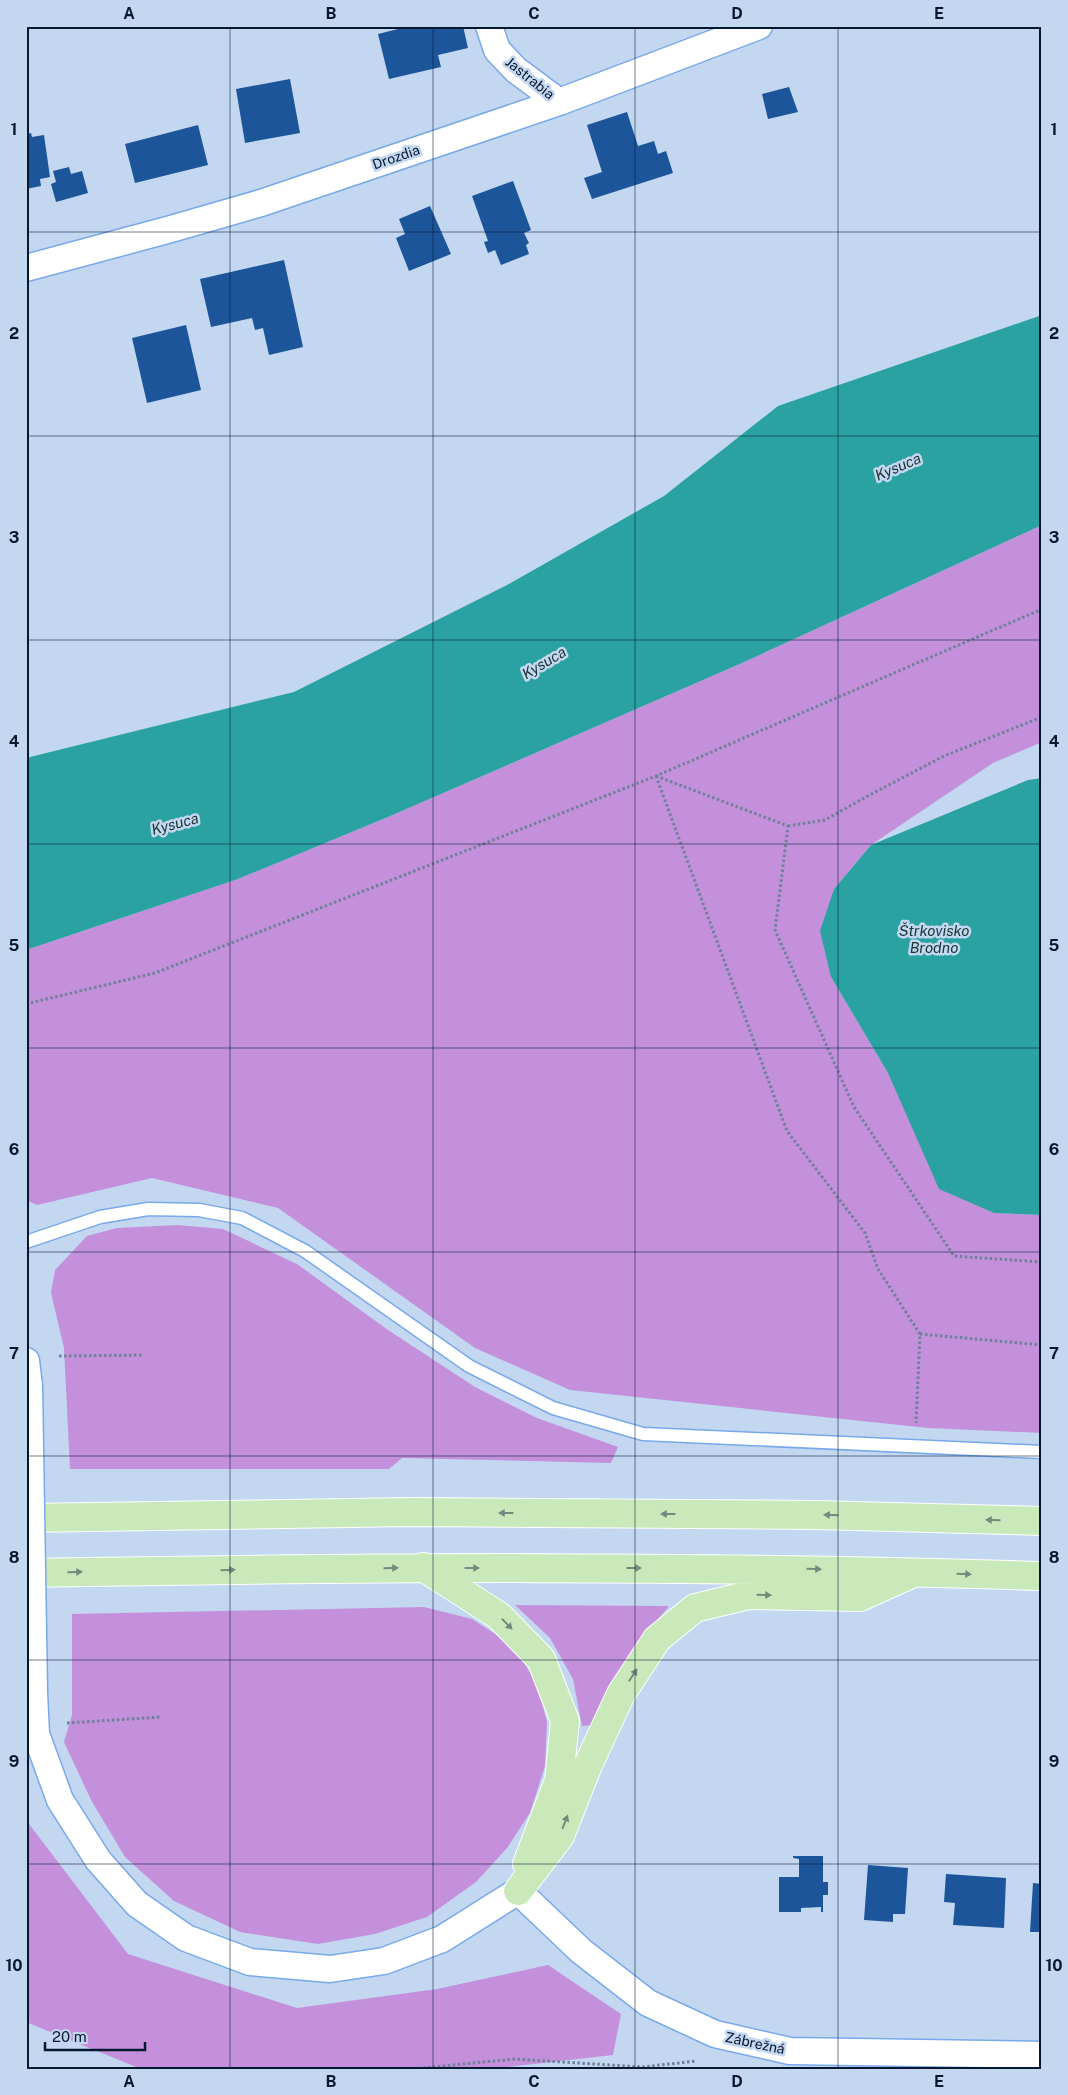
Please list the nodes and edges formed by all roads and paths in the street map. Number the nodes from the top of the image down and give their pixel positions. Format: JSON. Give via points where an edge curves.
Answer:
{"nodes":[{"id":1,"x":489,"y":26,"type":"edge"},
{"id":2,"x":760,"y":26,"type":"edge"},
{"id":3,"x":559,"y":102,"type":"junction"},
{"id":4,"x":26,"y":268,"type":"edge"},
{"id":5,"x":1042,"y":609,"type":"edge"},
{"id":6,"x":1042,"y":716,"type":"edge"},
{"id":7,"x":656,"y":776,"type":"junction"},
{"id":8,"x":788,"y":826,"type":"junction"},
{"id":9,"x":26,"y":1004,"type":"edge"},
{"id":10,"x":26,"y":1242,"type":"edge"},
{"id":11,"x":1042,"y":1262,"type":"edge"},
{"id":12,"x":920,"y":1334,"type":"junction"},
{"id":13,"x":1042,"y":1345,"type":"edge"},
{"id":14,"x":142,"y":1355,"type":"dead end"},
{"id":15,"x":59,"y":1356,"type":"dead end"},
{"id":16,"x":28,"y":1374,"type":"edge"},
{"id":17,"x":914,"y":1447,"type":"junction"},
{"id":18,"x":1042,"y":1452,"type":"edge"},
{"id":19,"x":26,"y":1518,"type":"edge"},
{"id":20,"x":1042,"y":1521,"type":"edge"},
{"id":21,"x":423,"y":1567,"type":"junction"},
{"id":22,"x":915,"y":1572,"type":"junction"},
{"id":23,"x":26,"y":1573,"type":"edge"},
{"id":24,"x":1042,"y":1576,"type":"edge"},
{"id":25,"x":161,"y":1717,"type":"dead end"},
{"id":26,"x":67,"y":1723,"type":"dead end"},
{"id":27,"x":518,"y":1891,"type":"junction"},
{"id":28,"x":1042,"y":2055,"type":"edge"},
{"id":29,"x":701,"y":2060,"type":"dead end"},
{"id":30,"x":413,"y":2069,"type":"edge"}],
"edges":[{"from":1,"to":3,"type":"street","name":"Jastrabia","via":[[497,50],[516,70]]},
{"from":2,"to":3,"type":"street","name":"Drozdia"},
{"from":3,"to":4,"type":"street","name":"Drozdia","via":[[261,203]]},
{"from":5,"to":7,"type":"path"},
{"from":6,"to":8,"type":"path","via":[[944,756],[825,820]]},
{"from":7,"to":8,"type":"path"},
{"from":7,"to":9,"type":"path","via":[[155,973]]},
{"from":7,"to":12,"type":"path","via":[[787,1131],[865,1233],[878,1269]]},
{"from":8,"to":11,"type":"path","via":[[774,930],[854,1107],[954,1256]]},
{"from":10,"to":17,"type":"lane","via":[[100,1217],[148,1209],[200,1210],[242,1218],[305,1251],[469,1366],[553,1408],[643,1434]]},
{"from":12,"to":13,"type":"path"},
{"from":12,"to":17,"type":"path"},
{"from":14,"to":15,"type":"path"},
{"from":16,"to":27,"type":"street","bridge":true,"via":[[36,1734],[60,1800],[98,1860],[137,1904],[186,1938],[250,1962],[330,1970],[384,1961],[442,1940]]},
{"from":17,"to":18,"type":"lane"},
{"from":20,"to":19,"type":"main road","one_way":true,"via":[[815,1514],[422,1512]]},
{"from":21,"to":22,"type":"main road","one_way":true},
{"from":23,"to":21,"type":"main road","one_way":true},
{"from":21,"to":27,"type":"main road","one_way":true,"via":[[499,1616],[541,1659],[565,1721],[559,1780]]},
{"from":22,"to":24,"type":"main road","one_way":true},
{"from":27,"to":22,"type":"main road","one_way":true,"via":[[560,1836],[588,1764],[621,1694],[657,1639],[680,1620],[696,1608],[748,1595],[860,1597]]},
{"from":25,"to":26,"type":"path"},
{"from":27,"to":28,"type":"street","name":"Zábrežná","via":[[581,1951],[648,2003],[714,2034],[790,2050]]},
{"from":29,"to":30,"type":"path","via":[[642,2067],[514,2059]]}]}
